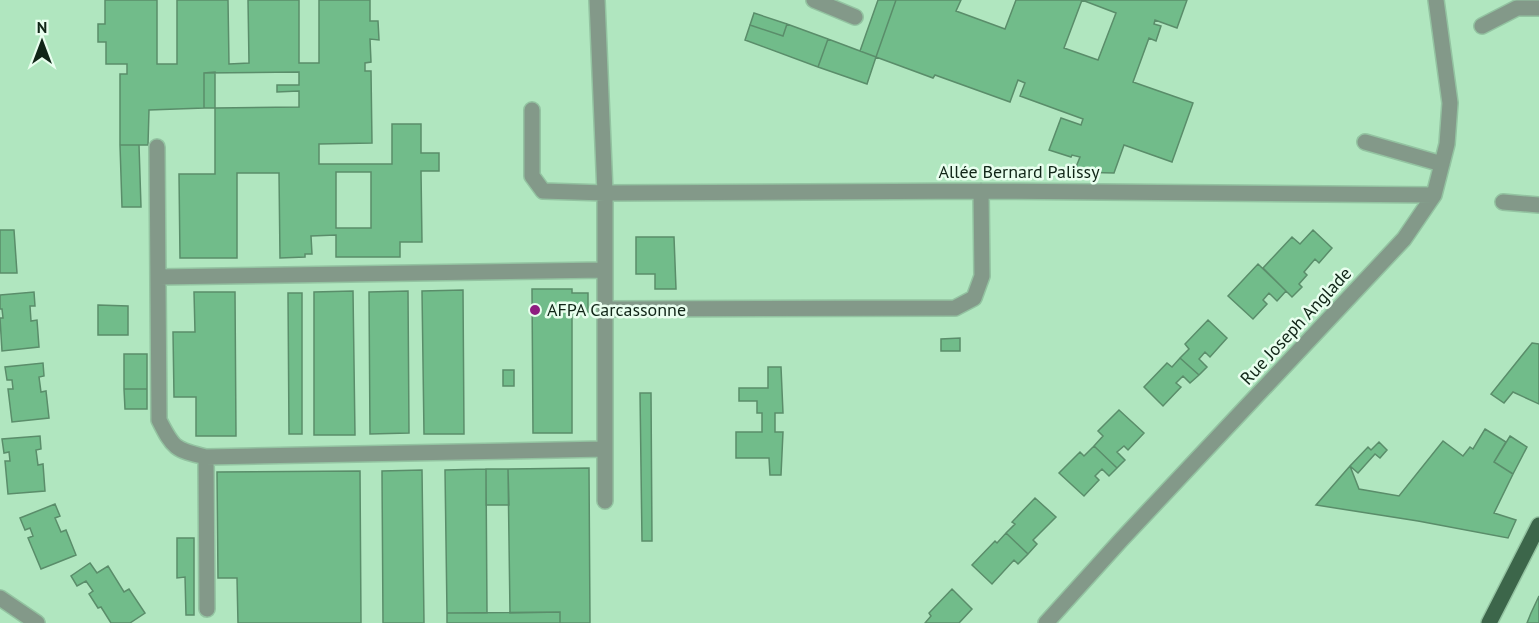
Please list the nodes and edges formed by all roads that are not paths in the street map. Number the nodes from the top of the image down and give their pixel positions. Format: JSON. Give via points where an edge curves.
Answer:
{"nodes":[{"id":1,"x":597,"y":0,"type":"edge"},
{"id":2,"x":814,"y":0,"type":"edge"},
{"id":3,"x":1436,"y":0,"type":"edge"},
{"id":4,"x":1539,"y":8,"type":"edge"},
{"id":5,"x":855,"y":17,"type":"dead end"},
{"id":6,"x":1482,"y":26,"type":"dead end"},
{"id":7,"x":532,"y":110,"type":"dead end"},
{"id":8,"x":1365,"y":142,"type":"dead end"},
{"id":9,"x":157,"y":147,"type":"dead end"},
{"id":10,"x":1442,"y":164,"type":"junction"},
{"id":11,"x":981,"y":191,"type":"junction"},
{"id":12,"x":605,"y":193,"type":"junction"},
{"id":13,"x":1434,"y":195,"type":"junction"},
{"id":14,"x":1503,"y":202,"type":"dead end"},
{"id":15,"x":1539,"y":206,"type":"edge"},
{"id":16,"x":604,"y":270,"type":"junction"},
{"id":17,"x":158,"y":277,"type":"junction"},
{"id":18,"x":605,"y":309,"type":"junction"},
{"id":19,"x":604,"y":449,"type":"junction"},
{"id":20,"x":206,"y":458,"type":"junction"},
{"id":21,"x":605,"y":501,"type":"dead end"},
{"id":22,"x":1539,"y":525,"type":"edge"},
{"id":23,"x":0,"y":598,"type":"edge"},
{"id":24,"x":207,"y":609,"type":"dead end"},
{"id":25,"x":37,"y":623,"type":"edge"},
{"id":26,"x":1046,"y":623,"type":"edge"},
{"id":27,"x":1489,"y":623,"type":"edge"}],
"edges":[{"from":1,"to":12,"type":"street"},
{"from":2,"to":5,"type":"street"},
{"from":3,"to":10,"type":"street","name":"Rue Joseph Anglade","via":[[1450,103]]},
{"from":4,"to":6,"type":"street","via":[[1517,8]]},
{"from":7,"to":12,"type":"street","name":"Allée Bernard Palissy","via":[[532,176],[543,191]]},
{"from":8,"to":10,"type":"street"},
{"from":9,"to":17,"type":"street"},
{"from":10,"to":13,"type":"street","name":"Rue Joseph Anglade"},
{"from":11,"to":12,"type":"street","name":"Allée Bernard Palissy"},
{"from":11,"to":13,"type":"street","name":"Allée Bernard Palissy"},
{"from":11,"to":18,"type":"street","via":[[982,276],[974,298],[955,308]]},
{"from":12,"to":16,"type":"street"},
{"from":13,"to":26,"type":"street","name":"Rue Joseph Anglade","via":[[1404,239]]},
{"from":14,"to":15,"type":"street"},
{"from":16,"to":17,"type":"street"},
{"from":16,"to":18,"type":"street"},
{"from":17,"to":20,"type":"street","via":[[159,420],[168,438],[182,452]]},
{"from":18,"to":19,"type":"street"},
{"from":19,"to":20,"type":"street"},
{"from":19,"to":21,"type":"street"},
{"from":20,"to":24,"type":"street"},
{"from":22,"to":27,"type":"main road"},
{"from":23,"to":25,"type":"street"}]}
